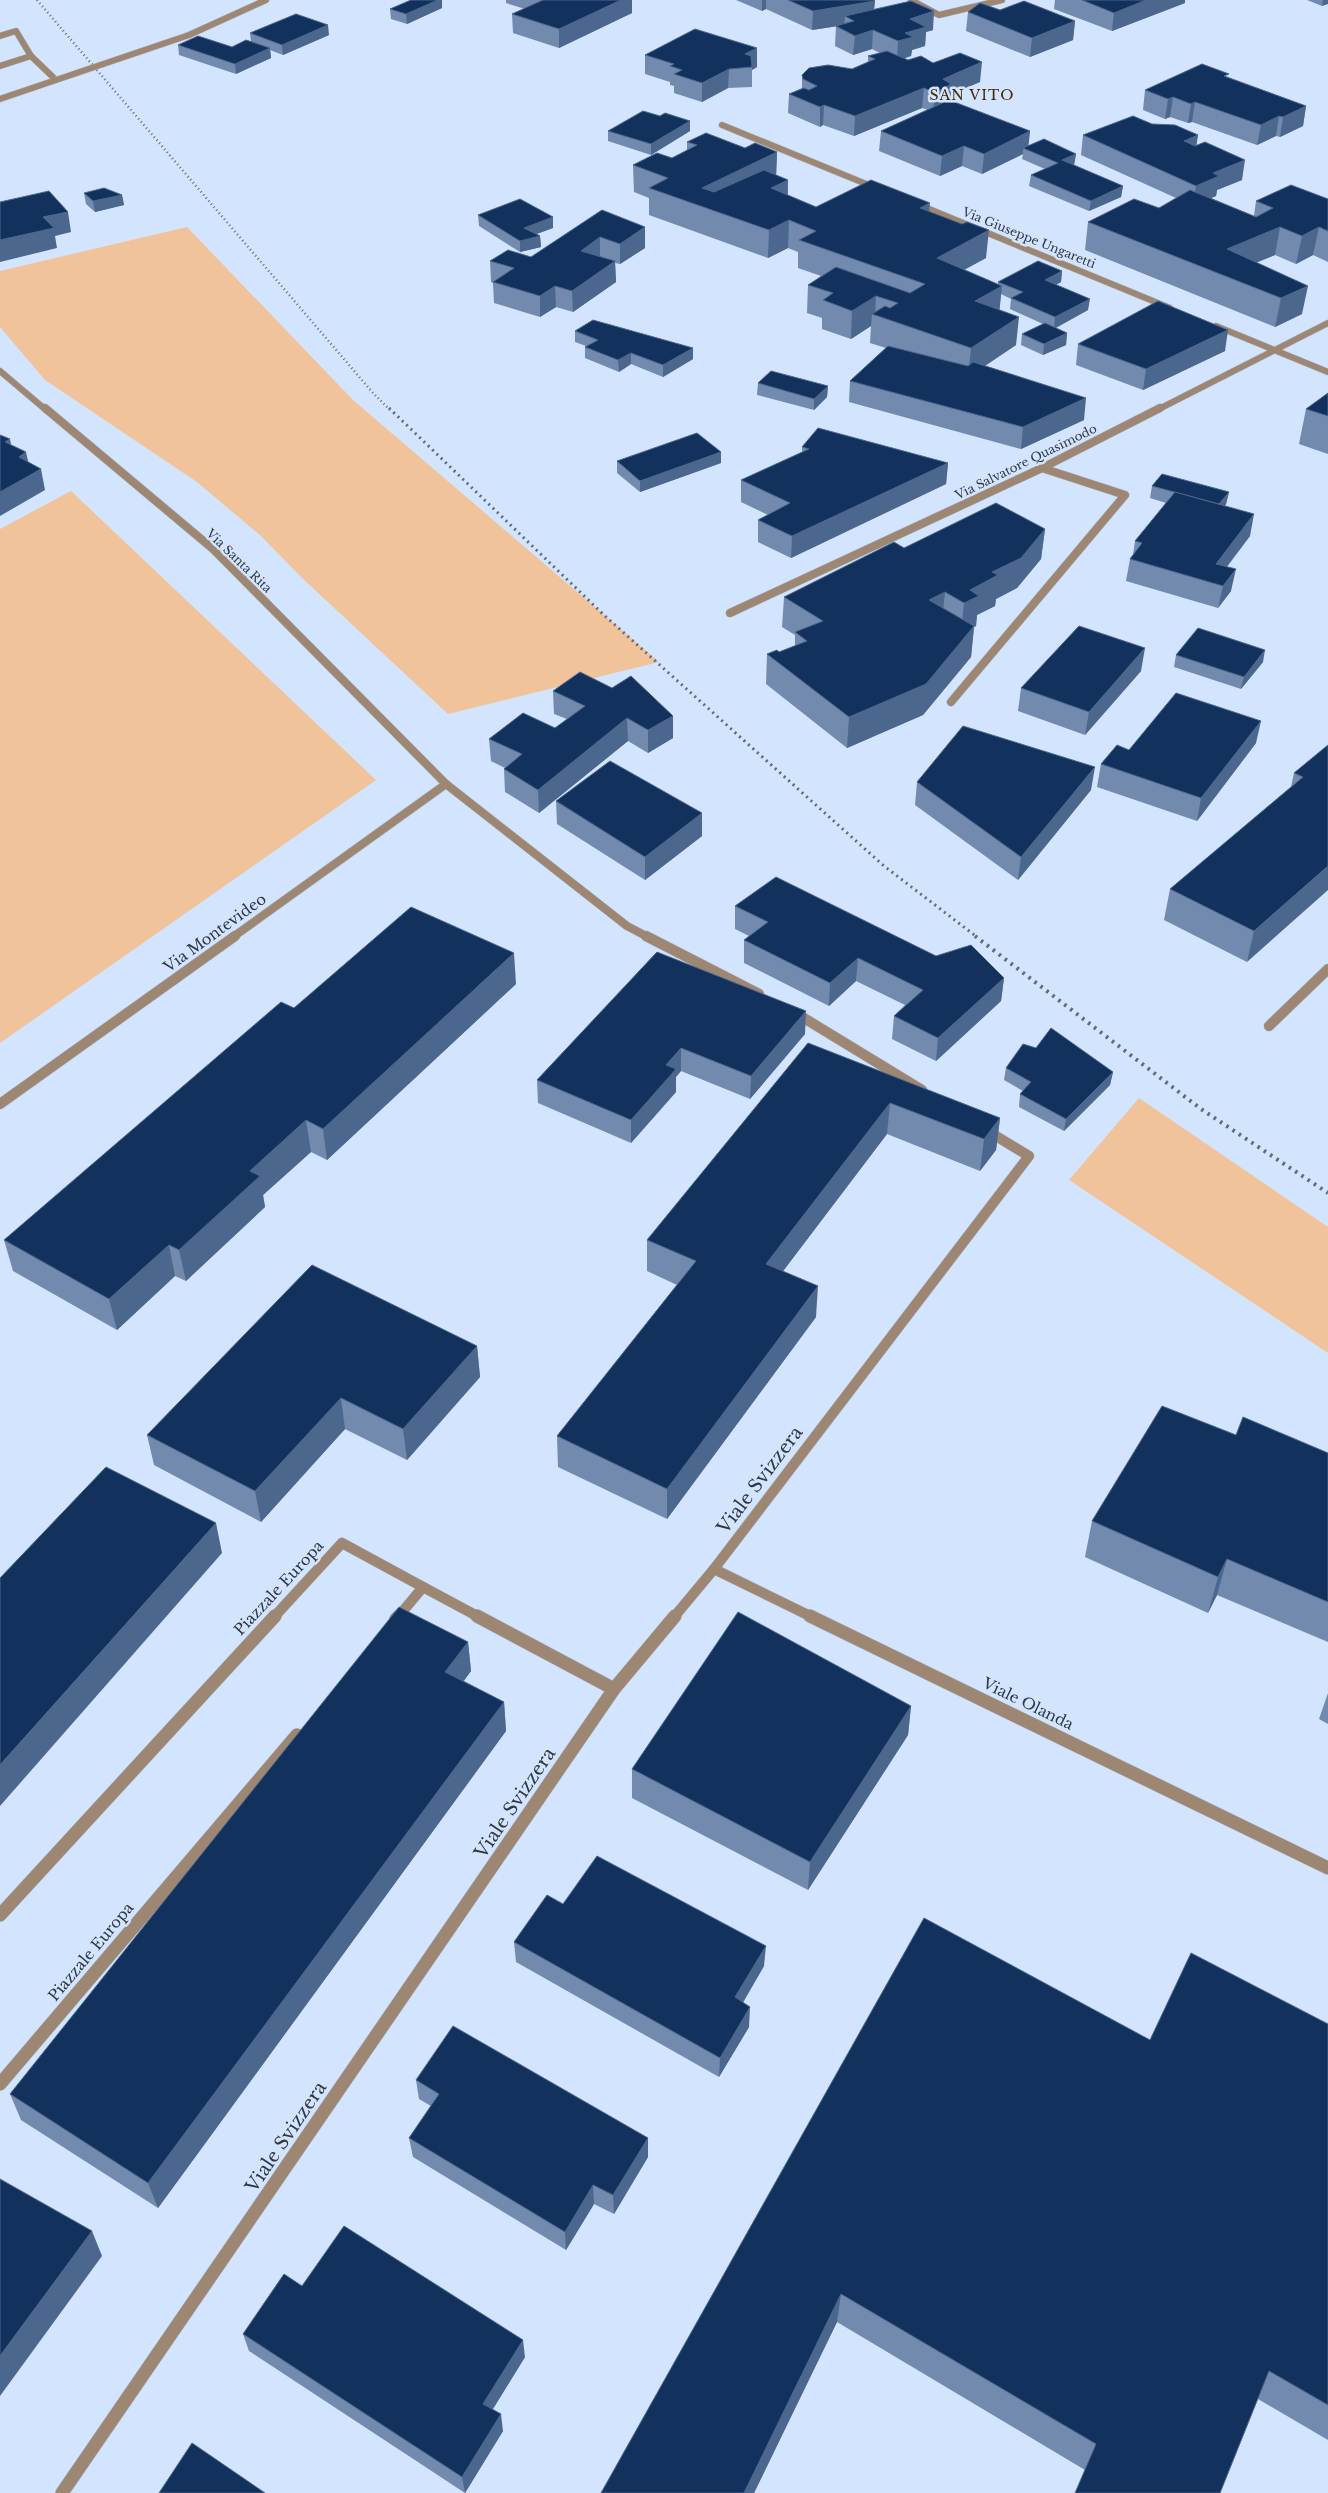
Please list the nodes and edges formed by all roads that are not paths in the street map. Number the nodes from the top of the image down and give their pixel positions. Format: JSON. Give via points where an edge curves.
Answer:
{"nodes":[{"id":1,"x":266,"y":0,"type":"edge"},
{"id":2,"x":911,"y":0,"type":"edge"},
{"id":3,"x":1002,"y":0,"type":"edge"},
{"id":4,"x":0,"y":36,"type":"edge"},
{"id":5,"x":31,"y":56,"type":"junction"},
{"id":6,"x":0,"y":66,"type":"edge"},
{"id":7,"x":56,"y":80,"type":"junction"},
{"id":8,"x":0,"y":99,"type":"edge"},
{"id":9,"x":722,"y":125,"type":"dead end"},
{"id":10,"x":888,"y":193,"type":"edge"},
{"id":11,"x":906,"y":200,"type":"edge"},
{"id":12,"x":1173,"y":309,"type":"edge"},
{"id":13,"x":1210,"y":324,"type":"edge"},
{"id":14,"x":1328,"y":324,"type":"edge"},
{"id":15,"x":1274,"y":350,"type":"junction"},
{"id":16,"x":0,"y":371,"type":"edge"},
{"id":17,"x":1328,"y":372,"type":"edge"},
{"id":18,"x":1042,"y":468,"type":"junction"},
{"id":19,"x":730,"y":613,"type":"dead end"},
{"id":20,"x":951,"y":702,"type":"edge"},
{"id":21,"x":446,"y":784,"type":"junction"},
{"id":22,"x":1328,"y":969,"type":"edge"},
{"id":23,"x":769,"y":998,"type":"edge"},
{"id":24,"x":786,"y":1008,"type":"edge"},
{"id":25,"x":1269,"y":1026,"type":"dead end"},
{"id":26,"x":928,"y":1094,"type":"edge"},
{"id":27,"x":0,"y":1104,"type":"edge"},
{"id":28,"x":978,"y":1125,"type":"edge"},
{"id":29,"x":714,"y":1569,"type":"junction"},
{"id":30,"x":423,"y":1587,"type":"junction"},
{"id":31,"x":385,"y":1632,"type":"edge"},
{"id":32,"x":614,"y":1689,"type":"junction"},
{"id":33,"x":308,"y":1722,"type":"edge"},
{"id":34,"x":1328,"y":1868,"type":"edge"},
{"id":35,"x":0,"y":1915,"type":"edge"},
{"id":36,"x":0,"y":2084,"type":"edge"},
{"id":37,"x":62,"y":2493,"type":"edge"}],
"edges":[{"from":1,"to":7,"type":"street","bridge":true,"via":[[189,35]]},
{"from":2,"to":3,"type":"street","via":[[939,15]]},
{"from":4,"to":5,"type":"street","via":[[16,31]]},
{"from":5,"to":6,"type":"street"},
{"from":5,"to":7,"type":"street"},
{"from":7,"to":8,"type":"street"},
{"from":9,"to":10,"type":"street"},
{"from":11,"to":12,"type":"street","name":"Via Giuseppe Ungaretti"},
{"from":13,"to":15,"type":"street"},
{"from":14,"to":15,"type":"street","name":"Via Salvatore Quasimodo"},
{"from":15,"to":17,"type":"street"},
{"from":15,"to":18,"type":"street","name":"Via Salvatore Quasimodo"},
{"from":16,"to":21,"type":"street","name":"Via Santa Rita","via":[[213,549]]},
{"from":18,"to":19,"type":"street","name":"Via Salvatore Quasimodo"},
{"from":18,"to":20,"type":"street","via":[[1125,495]]},
{"from":21,"to":23,"type":"street","name":"Via Santa Rita","via":[[627,926]]},
{"from":21,"to":27,"type":"street","name":"Via Montevideo"},
{"from":22,"to":25,"type":"street"},
{"from":24,"to":26,"type":"street"},
{"from":28,"to":29,"type":"street","name":"Viale Svizzera","via":[[1028,1156]]},
{"from":29,"to":32,"type":"street","name":"Viale Svizzera"},
{"from":29,"to":34,"type":"street","name":"Viale Olanda"},
{"from":30,"to":31,"type":"street"},
{"from":30,"to":32,"type":"street"},
{"from":30,"to":35,"type":"street","name":"Piazzale Europa","via":[[342,1543]]},
{"from":32,"to":37,"type":"street","name":"Viale Svizzera"},
{"from":33,"to":36,"type":"street","name":"Piazzale Europa"}]}
